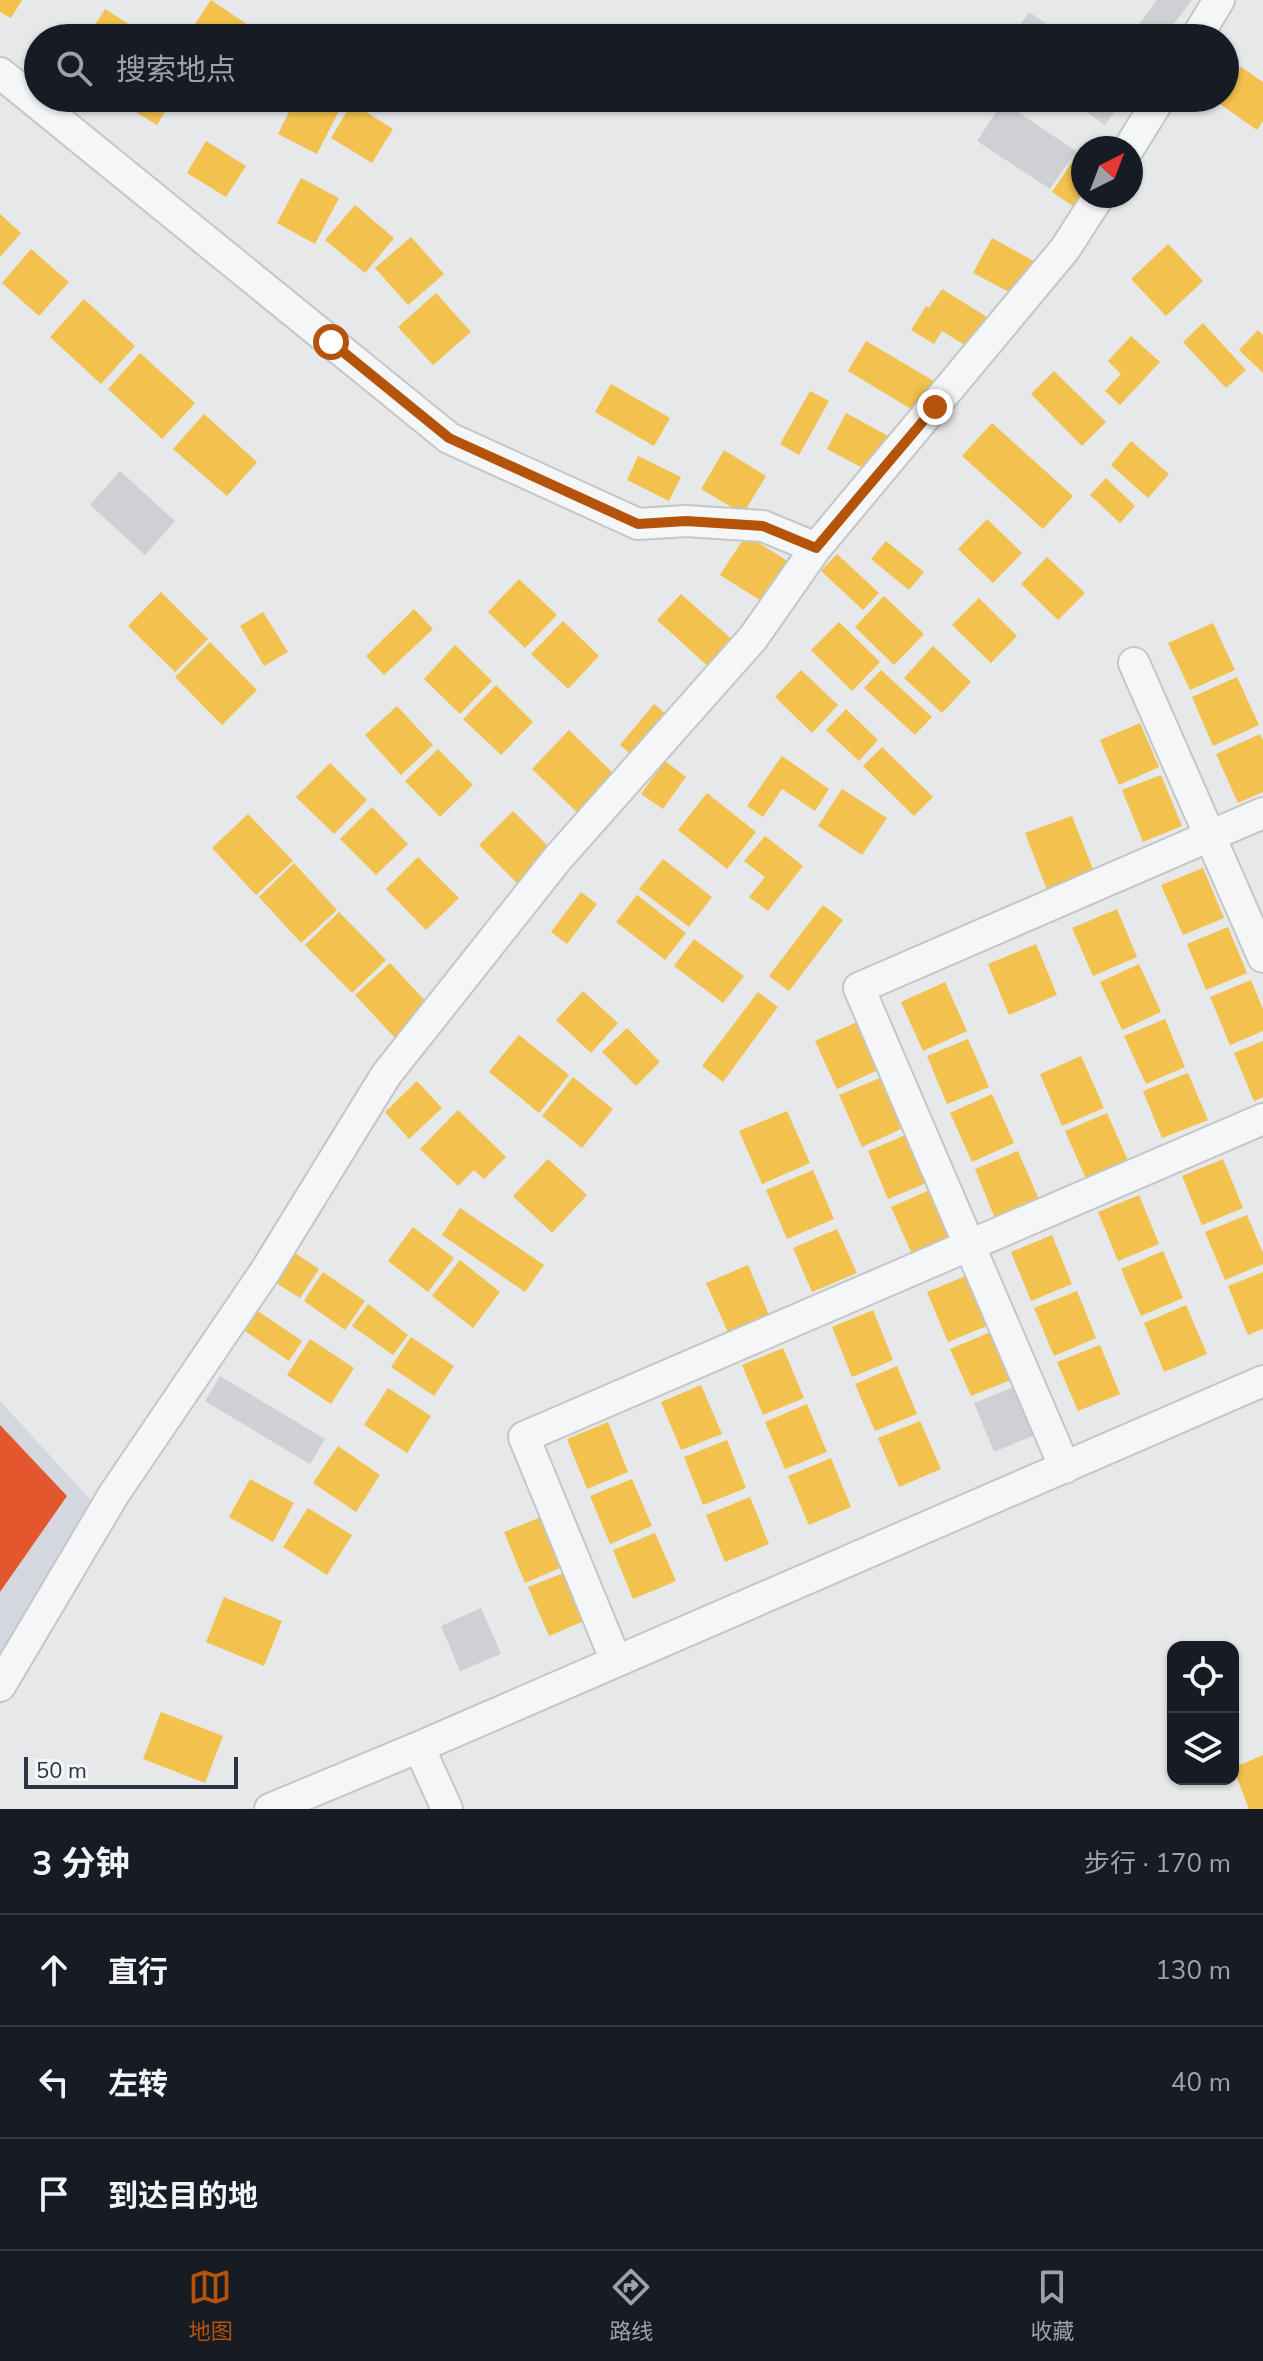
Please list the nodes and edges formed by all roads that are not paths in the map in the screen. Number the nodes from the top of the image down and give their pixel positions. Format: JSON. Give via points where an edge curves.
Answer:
{"nodes":[{"id":1,"x":1219,"y":0,"type":"edge"},
{"id":2,"x":1204,"y":24,"type":"edge"},
{"id":3,"x":0,"y":73,"type":"edge"},
{"id":4,"x":24,"y":93,"type":"edge"},
{"id":5,"x":48,"y":112,"type":"edge"},
{"id":6,"x":1151,"y":112,"type":"edge"},
{"id":7,"x":1136,"y":136,"type":"edge"},
{"id":8,"x":1091,"y":208,"type":"edge"},
{"id":9,"x":816,"y":548,"type":"junction"},
{"id":10,"x":1134,"y":663,"type":"dead end"},
{"id":11,"x":1263,"y":813,"type":"edge"},
{"id":12,"x":1209,"y":836,"type":"junction"},
{"id":13,"x":1263,"y":957,"type":"edge"},
{"id":14,"x":1263,"y":1119,"type":"edge"},
{"id":15,"x":971,"y":1245,"type":"junction"},
{"id":16,"x":1263,"y":1381,"type":"edge"},
{"id":17,"x":1065,"y":1468,"type":"junction"},
{"id":18,"x":616,"y":1661,"type":"junction"},
{"id":19,"x":0,"y":1686,"type":"edge"},
{"id":20,"x":419,"y":1747,"type":"junction"},
{"id":21,"x":270,"y":1809,"type":"edge"},
{"id":22,"x":447,"y":1809,"type":"edge"}],
"edges":[{"from":1,"to":2,"type":"street"},
{"from":3,"to":4,"type":"street"},
{"from":5,"to":9,"type":"street","via":[[449,438],[638,524],[763,526]]},
{"from":6,"to":7,"type":"street"},
{"from":8,"to":9,"type":"street","via":[[1065,249]]},
{"from":9,"to":19,"type":"street","via":[[753,638],[558,858],[386,1075],[266,1270],[114,1494]]},
{"from":10,"to":12,"type":"street"},
{"from":11,"to":12,"type":"street"},
{"from":12,"to":13,"type":"street"},
{"from":12,"to":15,"type":"street","via":[[859,988]]},
{"from":14,"to":15,"type":"street"},
{"from":15,"to":17,"type":"street"},
{"from":15,"to":18,"type":"street","via":[[524,1437]]},
{"from":16,"to":17,"type":"street"},
{"from":17,"to":18,"type":"street"},
{"from":18,"to":20,"type":"street"},
{"from":20,"to":21,"type":"street"},
{"from":20,"to":22,"type":"street"}]}
